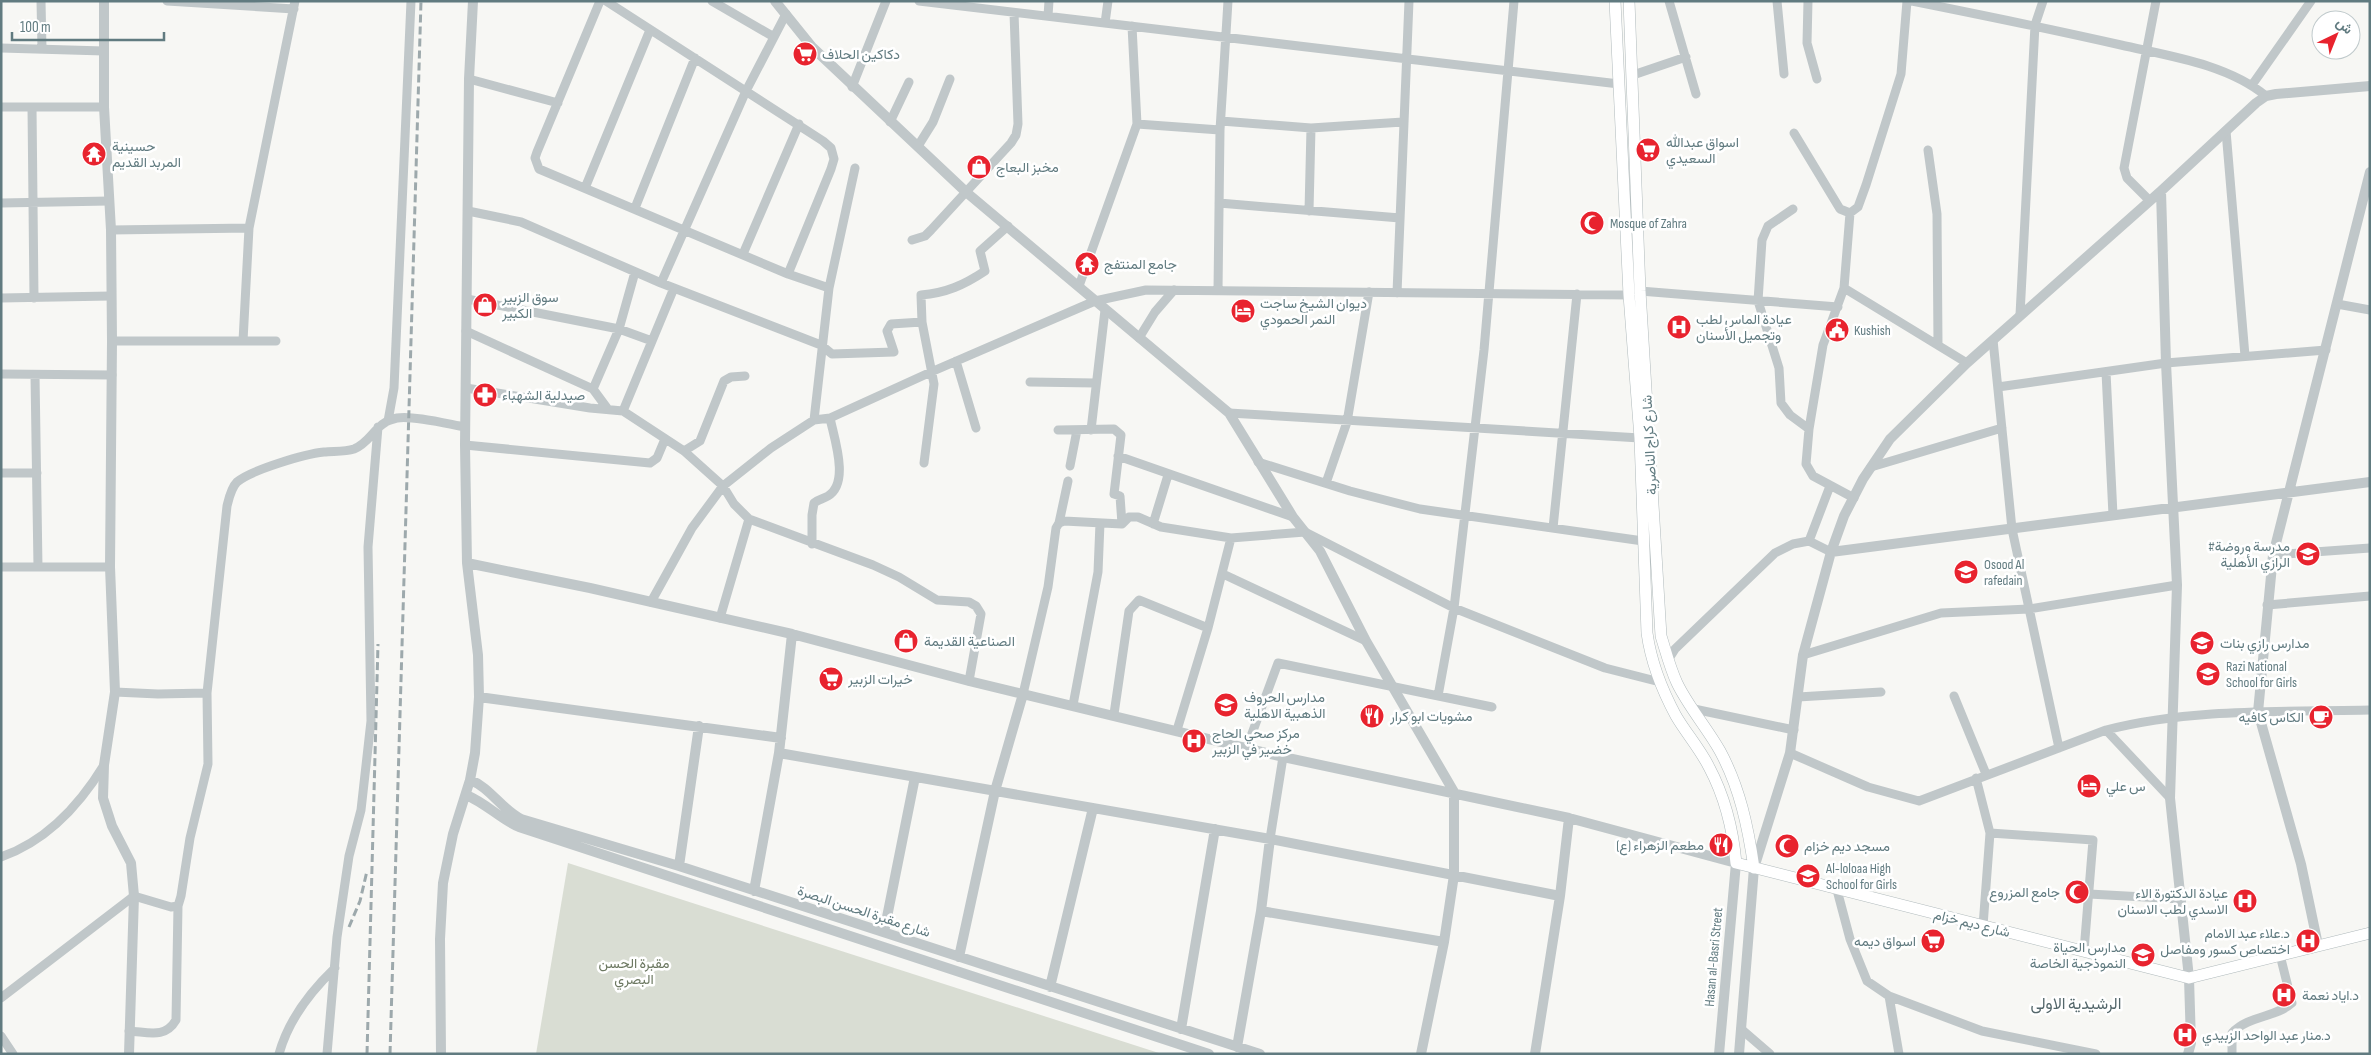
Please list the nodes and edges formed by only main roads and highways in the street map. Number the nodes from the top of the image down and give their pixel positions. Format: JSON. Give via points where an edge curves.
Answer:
{"nodes":[{"id":1,"x":1614,"y":1,"type":"edge"},
{"id":2,"x":1629,"y":1,"type":"edge"},
{"id":3,"x":1736,"y":863,"type":"joint"},
{"id":4,"x":1754,"y":868,"type":"junction"},
{"id":5,"x":2370,"y":934,"type":"edge"}],
"edges":[{"from":1,"to":3,"type":"main road","name":"شارع كراج الناصرية","via":[[1640,438],[1647,633],[1660,682],[1676,716],[1718,785],[1731,824]]},
{"from":2,"to":4,"type":"main road","name":"شارع كراج الناصرية","via":[[1640,291],[1661,636],[1678,684],[1720,752],[1737,788]]},
{"from":3,"to":4,"type":"main road","name":"شارع ديم خزام"},
{"from":4,"to":5,"type":"main road","name":"شارع ديم خزام","via":[[2189,978]]}]}
